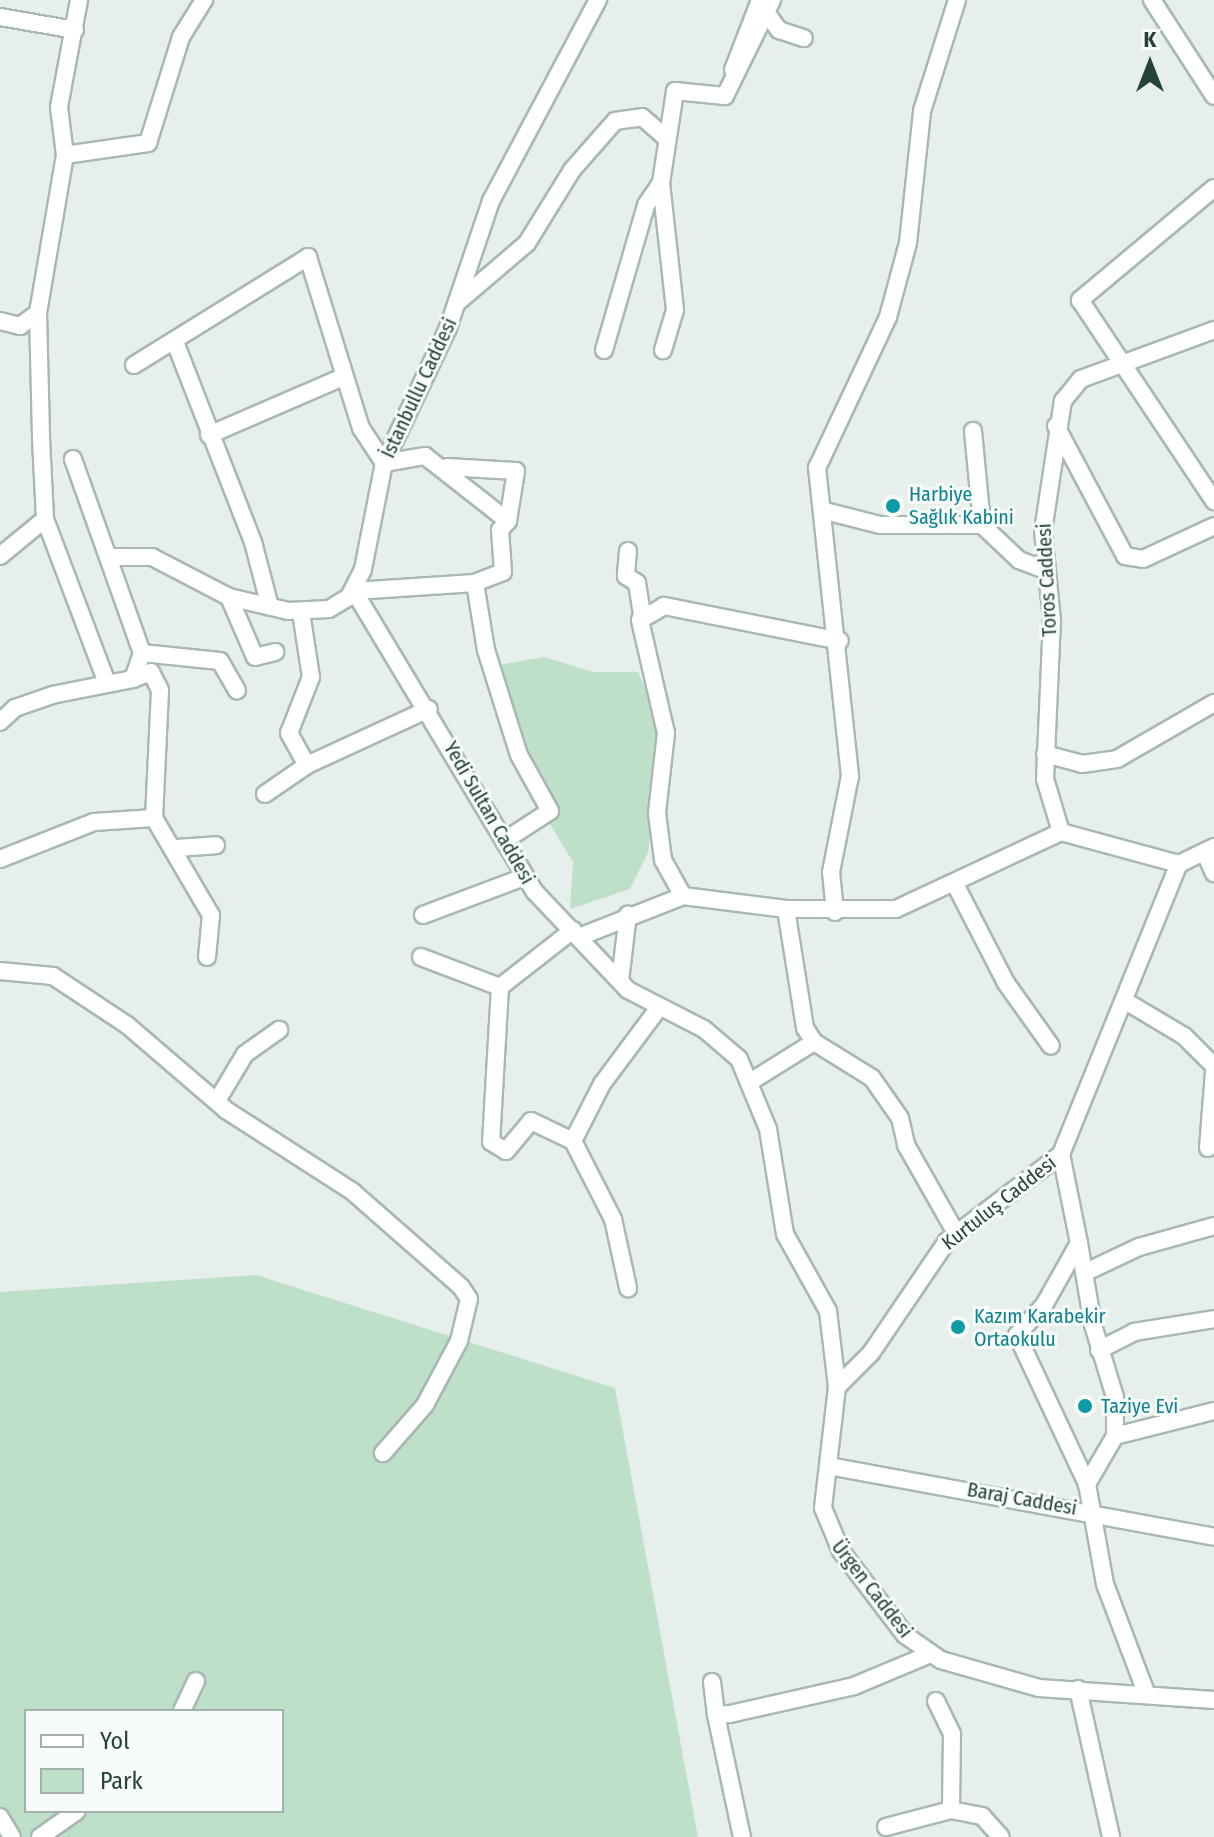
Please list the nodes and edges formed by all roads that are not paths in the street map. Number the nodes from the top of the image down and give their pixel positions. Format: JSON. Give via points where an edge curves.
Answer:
{"nodes":[{"id":1,"x":79,"y":0,"type":"edge"},
{"id":2,"x":204,"y":0,"type":"edge"},
{"id":3,"x":598,"y":0,"type":"edge"},
{"id":4,"x":957,"y":0,"type":"edge"},
{"id":5,"x":1152,"y":0,"type":"edge"},
{"id":6,"x":767,"y":5,"type":"edge"},
{"id":7,"x":0,"y":17,"type":"edge"},
{"id":8,"x":75,"y":30,"type":"junction"},
{"id":9,"x":804,"y":38,"type":"dead end"},
{"id":10,"x":1214,"y":96,"type":"edge"},
{"id":11,"x":670,"y":103,"type":"junction"},
{"id":12,"x":642,"y":117,"type":"junction"},
{"id":13,"x":666,"y":138,"type":"junction"},
{"id":14,"x":65,"y":155,"type":"junction"},
{"id":15,"x":661,"y":183,"type":"junction"},
{"id":16,"x":1214,"y":188,"type":"edge"},
{"id":17,"x":458,"y":302,"type":"junction"},
{"id":18,"x":38,"y":313,"type":"junction"},
{"id":19,"x":0,"y":321,"type":"edge"},
{"id":20,"x":1214,"y":330,"type":"edge"},
{"id":21,"x":175,"y":342,"type":"junction"},
{"id":22,"x":604,"y":350,"type":"dead end"},
{"id":23,"x":663,"y":350,"type":"dead end"},
{"id":24,"x":134,"y":365,"type":"dead end"},
{"id":25,"x":1124,"y":366,"type":"junction"},
{"id":26,"x":343,"y":377,"type":"junction"},
{"id":27,"x":1056,"y":426,"type":"junction"},
{"id":28,"x":973,"y":431,"type":"dead end"},
{"id":29,"x":209,"y":435,"type":"junction"},
{"id":30,"x":73,"y":459,"type":"dead end"},
{"id":31,"x":384,"y":463,"type":"junction"},
{"id":32,"x":447,"y":467,"type":"junction"},
{"id":33,"x":1214,"y":501,"type":"edge"},
{"id":34,"x":825,"y":511,"type":"junction"},
{"id":35,"x":45,"y":519,"type":"junction"},
{"id":36,"x":508,"y":521,"type":"junction"},
{"id":37,"x":982,"y":525,"type":"junction"},
{"id":38,"x":1214,"y":526,"type":"edge"},
{"id":39,"x":628,"y":551,"type":"dead end"},
{"id":40,"x":0,"y":556,"type":"edge"},
{"id":41,"x":111,"y":557,"type":"junction"},
{"id":42,"x":1045,"y":570,"type":"junction"},
{"id":43,"x":475,"y":583,"type":"junction"},
{"id":44,"x":354,"y":591,"type":"junction"},
{"id":45,"x":229,"y":597,"type":"junction"},
{"id":46,"x":270,"y":607,"type":"junction"},
{"id":47,"x":301,"y":612,"type":"junction"},
{"id":48,"x":643,"y":619,"type":"junction"},
{"id":49,"x":840,"y":641,"type":"junction"},
{"id":50,"x":275,"y":652,"type":"dead end"},
{"id":51,"x":142,"y":653,"type":"junction"},
{"id":52,"x":133,"y":679,"type":"junction"},
{"id":53,"x":107,"y":683,"type":"junction"},
{"id":54,"x":237,"y":690,"type":"dead end"},
{"id":55,"x":1214,"y":703,"type":"edge"},
{"id":56,"x":8,"y":707,"type":"edge"},
{"id":57,"x":429,"y":709,"type":"junction"},
{"id":58,"x":0,"y":722,"type":"edge"},
{"id":59,"x":1045,"y":754,"type":"junction"},
{"id":60,"x":307,"y":765,"type":"junction"},
{"id":61,"x":265,"y":794,"type":"dead end"},
{"id":62,"x":154,"y":818,"type":"junction"},
{"id":63,"x":1061,"y":832,"type":"junction"},
{"id":64,"x":504,"y":841,"type":"junction"},
{"id":65,"x":216,"y":845,"type":"dead end"},
{"id":66,"x":177,"y":848,"type":"junction"},
{"id":67,"x":1209,"y":850,"type":"edge"},
{"id":68,"x":0,"y":859,"type":"edge"},
{"id":69,"x":1179,"y":864,"type":"junction"},
{"id":70,"x":1214,"y":873,"type":"edge"},
{"id":71,"x":524,"y":877,"type":"junction"},
{"id":72,"x":956,"y":886,"type":"junction"},
{"id":73,"x":683,"y":896,"type":"junction"},
{"id":74,"x":786,"y":909,"type":"junction"},
{"id":75,"x":835,"y":912,"type":"junction"},
{"id":76,"x":628,"y":914,"type":"junction"},
{"id":77,"x":423,"y":915,"type":"dead end"},
{"id":78,"x":576,"y":934,"type":"junction"},
{"id":79,"x":207,"y":957,"type":"dead end"},
{"id":80,"x":421,"y":957,"type":"dead end"},
{"id":81,"x":0,"y":971,"type":"edge"},
{"id":82,"x":620,"y":981,"type":"junction"},
{"id":83,"x":500,"y":987,"type":"junction"},
{"id":84,"x":1127,"y":1002,"type":"junction"},
{"id":85,"x":658,"y":1009,"type":"junction"},
{"id":86,"x":279,"y":1030,"type":"dead end"},
{"id":87,"x":814,"y":1042,"type":"junction"},
{"id":88,"x":1051,"y":1046,"type":"dead end"},
{"id":89,"x":1214,"y":1069,"type":"edge"},
{"id":90,"x":750,"y":1082,"type":"junction"},
{"id":91,"x":218,"y":1099,"type":"junction"},
{"id":92,"x":573,"y":1141,"type":"junction"},
{"id":93,"x":1208,"y":1148,"type":"dead end"},
{"id":94,"x":1061,"y":1154,"type":"junction"},
{"id":95,"x":1214,"y":1226,"type":"edge"},
{"id":96,"x":956,"y":1233,"type":"junction"},
{"id":97,"x":1079,"y":1243,"type":"junction"},
{"id":98,"x":1086,"y":1272,"type":"junction"},
{"id":99,"x":628,"y":1288,"type":"dead end"},
{"id":100,"x":1214,"y":1319,"type":"edge"},
{"id":101,"x":1099,"y":1350,"type":"junction"},
{"id":102,"x":837,"y":1387,"type":"junction"},
{"id":103,"x":1214,"y":1411,"type":"edge"},
{"id":104,"x":1115,"y":1436,"type":"junction"},
{"id":105,"x":383,"y":1453,"type":"dead end"},
{"id":106,"x":829,"y":1466,"type":"junction"},
{"id":107,"x":1087,"y":1484,"type":"junction"},
{"id":108,"x":1089,"y":1511,"type":"junction"},
{"id":109,"x":1214,"y":1537,"type":"edge"},
{"id":110,"x":928,"y":1655,"type":"junction"},
{"id":111,"x":196,"y":1681,"type":"dead end"},
{"id":112,"x":712,"y":1682,"type":"dead end"},
{"id":113,"x":1078,"y":1689,"type":"junction"},
{"id":114,"x":1145,"y":1690,"type":"junction"},
{"id":115,"x":1214,"y":1700,"type":"edge"},
{"id":116,"x":936,"y":1701,"type":"dead end"},
{"id":117,"x":183,"y":1709,"type":"edge"},
{"id":118,"x":716,"y":1715,"type":"junction"},
{"id":119,"x":951,"y":1810,"type":"junction"},
{"id":120,"x":74,"y":1813,"type":"edge"},
{"id":121,"x":0,"y":1817,"type":"edge"},
{"id":122,"x":886,"y":1827,"type":"dead end"},
{"id":123,"x":12,"y":1837,"type":"edge"},
{"id":124,"x":40,"y":1837,"type":"edge"},
{"id":125,"x":742,"y":1837,"type":"edge"},
{"id":126,"x":1001,"y":1837,"type":"edge"},
{"id":127,"x":1111,"y":1837,"type":"edge"}],
"edges":[{"from":1,"to":8,"type":"street"},
{"from":2,"to":14,"type":"street","via":[[181,37],[148,143]]},
{"from":3,"to":17,"type":"street","name":"İstanbullu Caddesi","via":[[491,201]]},
{"from":4,"to":34,"type":"street","via":[[922,111],[908,243],[888,317],[817,468]]},
{"from":5,"to":10,"type":"street"},
{"from":6,"to":9,"type":"street","via":[[779,30]]},
{"from":6,"to":11,"type":"street","via":[[725,96],[675,91]]},
{"from":7,"to":8,"type":"street"},
{"from":8,"to":14,"type":"street","via":[[59,107]]},
{"from":11,"to":12,"type":"street"},
{"from":11,"to":13,"type":"street"},
{"from":12,"to":13,"type":"street"},
{"from":12,"to":17,"type":"street","via":[[615,121],[572,170],[527,243]]},
{"from":13,"to":15,"type":"street"},
{"from":14,"to":18,"type":"street"},
{"from":15,"to":22,"type":"street","via":[[646,205]]},
{"from":15,"to":23,"type":"street","via":[[675,310]]},
{"from":16,"to":25,"type":"street","via":[[1082,296]]},
{"from":17,"to":31,"type":"street","name":"İstanbullu Caddesi"},
{"from":18,"to":19,"type":"street","via":[[20,326]]},
{"from":18,"to":35,"type":"street"},
{"from":20,"to":25,"type":"street","name":"Toros Caddesi"},
{"from":21,"to":24,"type":"street"},
{"from":21,"to":26,"type":"street","via":[[308,257]]},
{"from":21,"to":29,"type":"street"},
{"from":25,"to":27,"type":"street","name":"Toros Caddesi","via":[[1073,385]]},
{"from":25,"to":33,"type":"street"},
{"from":26,"to":29,"type":"street"},
{"from":26,"to":31,"type":"street"},
{"from":27,"to":38,"type":"street","via":[[1125,556],[1143,559]]},
{"from":27,"to":42,"type":"street","name":"Toros Caddesi","via":[[1043,509]]},
{"from":28,"to":37,"type":"street"},
{"from":29,"to":46,"type":"street","via":[[253,542]]},
{"from":30,"to":41,"type":"street"},
{"from":31,"to":32,"type":"street","via":[[425,456]]},
{"from":31,"to":44,"type":"street","name":"İstanbullu Caddesi"},
{"from":32,"to":36,"type":"street","via":[[494,517]]},
{"from":32,"to":36,"type":"street","via":[[516,471]]},
{"from":34,"to":37,"type":"street","via":[[880,525]]},
{"from":34,"to":49,"type":"street"},
{"from":35,"to":40,"type":"street"},
{"from":35,"to":53,"type":"street"},
{"from":36,"to":43,"type":"street","via":[[500,530],[503,572]]},
{"from":37,"to":42,"type":"street","via":[[1019,560]]},
{"from":39,"to":48,"type":"street","via":[[626,576],[637,583]]},
{"from":41,"to":45,"type":"street","via":[[152,557]]},
{"from":41,"to":51,"type":"street"},
{"from":42,"to":59,"type":"street","name":"Toros Caddesi","via":[[1052,621]]},
{"from":43,"to":44,"type":"street"},
{"from":43,"to":64,"type":"street","via":[[486,650],[519,755],[550,811]]},
{"from":44,"to":47,"type":"street","via":[[338,606]]},
{"from":44,"to":57,"type":"street","name":"Yedi Sultan Caddesi"},
{"from":45,"to":46,"type":"street"},
{"from":45,"to":50,"type":"street","via":[[255,657]]},
{"from":46,"to":47,"type":"street"},
{"from":47,"to":60,"type":"street","via":[[311,677],[289,733]]},
{"from":48,"to":49,"type":"street","via":[[664,606]]},
{"from":48,"to":73,"type":"street","via":[[666,733],[657,813],[663,860]]},
{"from":49,"to":75,"type":"street","via":[[850,776],[831,872]]},
{"from":51,"to":52,"type":"street"},
{"from":51,"to":54,"type":"street","via":[[220,661]]},
{"from":52,"to":53,"type":"street"},
{"from":52,"to":62,"type":"street","via":[[151,672],[160,690]]},
{"from":53,"to":56,"type":"street"},
{"from":55,"to":59,"type":"street","via":[[1117,759],[1082,764]]},
{"from":56,"to":58,"type":"street"},
{"from":57,"to":60,"type":"street"},
{"from":57,"to":64,"type":"street","name":"Yedi Sultan Caddesi"},
{"from":59,"to":63,"type":"street","name":"Toros Caddesi","via":[[1046,792]]},
{"from":60,"to":61,"type":"street"},
{"from":62,"to":66,"type":"street"},
{"from":62,"to":68,"type":"street","via":[[94,822]]},
{"from":63,"to":69,"type":"street"},
{"from":63,"to":72,"type":"street"},
{"from":64,"to":71,"type":"street","name":"Yedi Sultan Caddesi"},
{"from":65,"to":66,"type":"street"},
{"from":66,"to":79,"type":"street","via":[[180,868],[211,915]]},
{"from":67,"to":69,"type":"street"},
{"from":67,"to":70,"type":"street"},
{"from":69,"to":84,"type":"street","name":"Kurtuluş Caddesi"},
{"from":71,"to":77,"type":"street"},
{"from":71,"to":78,"type":"street","name":"Yedi Sultan Caddesi"},
{"from":72,"to":75,"type":"street","via":[[896,909]]},
{"from":72,"to":88,"type":"street","via":[[1006,983]]},
{"from":73,"to":74,"type":"street"},
{"from":73,"to":76,"type":"street"},
{"from":74,"to":75,"type":"street"},
{"from":74,"to":87,"type":"street","via":[[794,990]]},
{"from":76,"to":78,"type":"street"},
{"from":76,"to":82,"type":"street"},
{"from":78,"to":82,"type":"street","name":"Yedi Sultan Caddesi"},
{"from":78,"to":83,"type":"street"},
{"from":80,"to":83,"type":"street"},
{"from":81,"to":91,"type":"street","via":[[53,976]]},
{"from":82,"to":85,"type":"street","name":"Yedi Sultan Caddesi"},
{"from":83,"to":92,"type":"street","via":[[491,1142],[506,1151],[531,1121]]},
{"from":84,"to":89,"type":"street","via":[[1184,1036]]},
{"from":84,"to":94,"type":"street","name":"Kurtuluş Caddesi"},
{"from":85,"to":90,"type":"street","name":"Yedi Sultan Caddesi","via":[[723,1042]]},
{"from":85,"to":92,"type":"street","via":[[602,1084]]},
{"from":86,"to":91,"type":"street","via":[[245,1054]]},
{"from":87,"to":90,"type":"street"},
{"from":87,"to":96,"type":"street","via":[[872,1078],[900,1118],[906,1145]]},
{"from":89,"to":93,"type":"street"},
{"from":90,"to":102,"type":"street","name":"Yedi Sultan Caddesi","via":[[772,1148],[785,1234],[824,1294]]},
{"from":91,"to":105,"type":"street","via":[[285,1152],[353,1192],[469,1299],[443,1374]]},
{"from":92,"to":99,"type":"street","via":[[613,1219]]},
{"from":94,"to":96,"type":"street","name":"Kurtuluş Caddesi"},
{"from":94,"to":97,"type":"street"},
{"from":95,"to":98,"type":"street","via":[[1139,1247]]},
{"from":96,"to":102,"type":"street","name":"Kurtuluş Caddesi","via":[[871,1353]]},
{"from":97,"to":98,"type":"street"},
{"from":97,"to":107,"type":"street","via":[[1044,1305],[1017,1335]]},
{"from":98,"to":101,"type":"street"},
{"from":100,"to":101,"type":"street","via":[[1134,1332]]},
{"from":101,"to":104,"type":"street","via":[[1115,1397]]},
{"from":102,"to":106,"type":"street","name":"Yedi Sultan Caddesi"},
{"from":103,"to":104,"type":"street"},
{"from":104,"to":107,"type":"street"},
{"from":106,"to":108,"type":"street","name":"Baraj Caddesi"},
{"from":106,"to":110,"type":"street","name":"Ürgen Caddesi","via":[[823,1508],[830,1533]]},
{"from":107,"to":108,"type":"street"},
{"from":108,"to":109,"type":"street","name":"Baraj Caddesi"},
{"from":108,"to":114,"type":"street","via":[[1118,1628]]},
{"from":110,"to":113,"type":"street","name":"Ürgen Caddesi","via":[[1026,1685]]},
{"from":110,"to":118,"type":"street","via":[[854,1686]]},
{"from":111,"to":117,"type":"street"},
{"from":112,"to":118,"type":"street"},
{"from":113,"to":114,"type":"street","name":"Ürgen Caddesi"},
{"from":113,"to":127,"type":"street"},
{"from":114,"to":115,"type":"street","name":"Ürgen Caddesi"},
{"from":116,"to":119,"type":"street","via":[[952,1734]]},
{"from":118,"to":125,"type":"street"},
{"from":119,"to":122,"type":"street"},
{"from":119,"to":126,"type":"street","via":[[982,1816]]},
{"from":120,"to":124,"type":"street"},
{"from":121,"to":123,"type":"street"}]}
